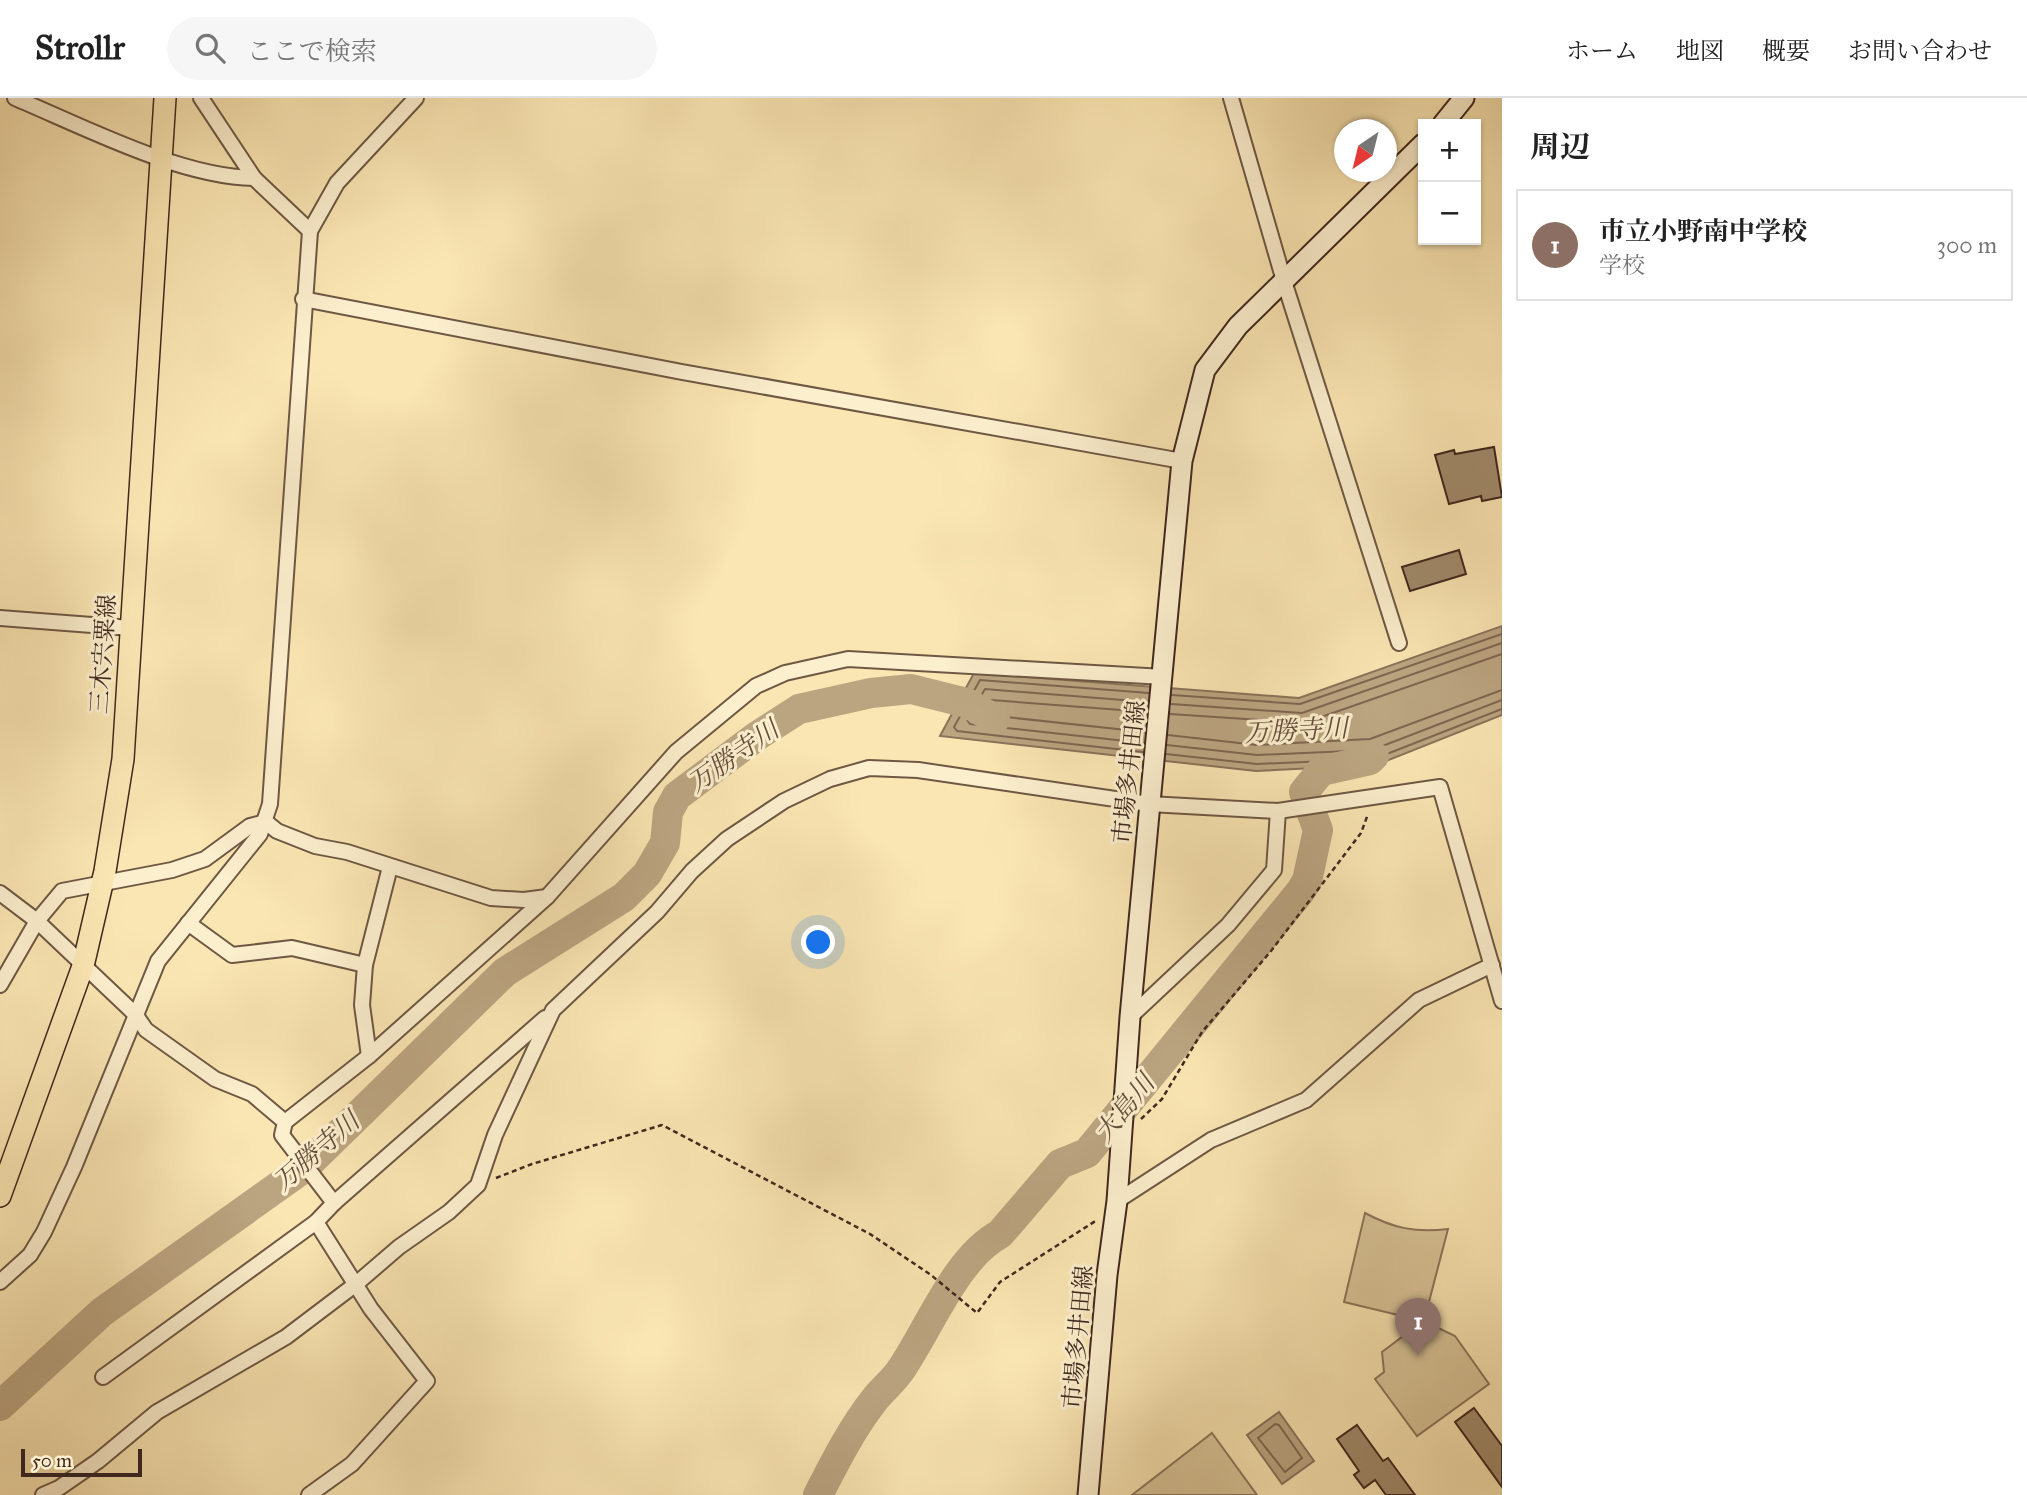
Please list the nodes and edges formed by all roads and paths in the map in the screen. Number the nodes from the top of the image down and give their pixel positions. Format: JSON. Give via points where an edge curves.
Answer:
{"nodes":[{"id":1,"x":15,"y":98,"type":"edge"},
{"id":2,"x":165,"y":98,"type":"edge"},
{"id":3,"x":201,"y":98,"type":"edge"},
{"id":4,"x":416,"y":98,"type":"edge"},
{"id":5,"x":1231,"y":98,"type":"edge"},
{"id":6,"x":1464,"y":98,"type":"edge"},
{"id":7,"x":1447,"y":119,"type":"edge"},
{"id":8,"x":1418,"y":149,"type":"edge"},
{"id":9,"x":161,"y":158,"type":"junction"},
{"id":10,"x":254,"y":178,"type":"junction"},
{"id":11,"x":310,"y":230,"type":"junction"},
{"id":12,"x":1284,"y":281,"type":"junction"},
{"id":13,"x":303,"y":299,"type":"junction"},
{"id":14,"x":1182,"y":461,"type":"junction"},
{"id":15,"x":0,"y":618,"type":"edge"},
{"id":16,"x":131,"y":628,"type":"junction"},
{"id":17,"x":1399,"y":643,"type":"dead end"},
{"id":18,"x":1163,"y":684,"type":"junction"},
{"id":19,"x":1149,"y":798,"type":"junction"},
{"id":20,"x":1374,"y":798,"type":"junction"},
{"id":21,"x":1278,"y":811,"type":"junction"},
{"id":22,"x":266,"y":822,"type":"junction"},
{"id":23,"x":390,"y":867,"type":"junction"},
{"id":24,"x":103,"y":882,"type":"junction"},
{"id":25,"x":0,"y":893,"type":"edge"},
{"id":26,"x":547,"y":897,"type":"junction"},
{"id":27,"x":37,"y":921,"type":"junction"},
{"id":28,"x":188,"y":923,"type":"junction"},
{"id":29,"x":365,"y":965,"type":"junction"},
{"id":30,"x":1492,"y":965,"type":"junction"},
{"id":31,"x":83,"y":966,"type":"junction"},
{"id":32,"x":0,"y":985,"type":"edge"},
{"id":33,"x":1502,"y":1001,"type":"edge"},
{"id":34,"x":554,"y":1010,"type":"junction"},
{"id":35,"x":135,"y":1014,"type":"junction"},
{"id":36,"x":1130,"y":1017,"type":"junction"},
{"id":37,"x":369,"y":1056,"type":"junction"},
{"id":38,"x":284,"y":1128,"type":"junction"},
{"id":39,"x":1121,"y":1133,"type":"junction"},
{"id":40,"x":478,"y":1185,"type":"junction"},
{"id":41,"x":0,"y":1196,"type":"edge"},
{"id":42,"x":1117,"y":1201,"type":"junction"},
{"id":43,"x":334,"y":1203,"type":"junction"},
{"id":44,"x":316,"y":1223,"type":"junction"},
{"id":45,"x":0,"y":1282,"type":"edge"},
{"id":46,"x":356,"y":1284,"type":"junction"},
{"id":47,"x":103,"y":1377,"type":"dead end"},
{"id":48,"x":61,"y":1492,"type":"edge"},
{"id":49,"x":43,"y":1495,"type":"edge"},
{"id":50,"x":309,"y":1495,"type":"edge"},
{"id":51,"x":1088,"y":1495,"type":"edge"}],
"edges":[{"from":1,"to":9,"type":"street"},
{"from":2,"to":9,"type":"main road","name":"三木宍粟線"},
{"from":3,"to":10,"type":"street"},
{"from":4,"to":11,"type":"street","via":[[337,183]]},
{"from":5,"to":12,"type":"street"},
{"from":6,"to":7,"type":"main road"},
{"from":8,"to":12,"type":"main road","name":"市場多井田線"},
{"from":9,"to":10,"type":"street","via":[[226,178]]},
{"from":9,"to":16,"type":"main road","name":"三木宍粟線"},
{"from":10,"to":11,"type":"street"},
{"from":11,"to":13,"type":"street"},
{"from":12,"to":14,"type":"main road","name":"市場多井田線","via":[[1238,326],[1205,370]]},
{"from":12,"to":17,"type":"street"},
{"from":13,"to":14,"type":"street"},
{"from":13,"to":22,"type":"street","via":[[289,575]]},
{"from":14,"to":18,"type":"main road","name":"市場多井田線"},
{"from":15,"to":16,"type":"street"},
{"from":16,"to":24,"type":"main road","name":"三木宍粟線","via":[[123,759]]},
{"from":18,"to":19,"type":"main road","name":"市場多井田線"},
{"from":18,"to":26,"type":"street","via":[[848,659],[785,673],[756,685],[676,752]]},
{"from":19,"to":21,"type":"street"},
{"from":19,"to":34,"type":"street","via":[[918,770],[869,768],[830,779],[785,801],[727,839]]},
{"from":19,"to":36,"type":"main road","name":"市場多井田線"},
{"from":20,"to":21,"type":"street"},
{"from":20,"to":30,"type":"street","via":[[1440,788]]},
{"from":20,"to":39,"type":"path","via":[[1361,833],[1202,1032],[1162,1099]]},
{"from":21,"to":36,"type":"street","via":[[1274,870],[1228,925]]},
{"from":22,"to":23,"type":"street","via":[[315,846]]},
{"from":22,"to":24,"type":"street","via":[[250,826],[205,859]]},
{"from":22,"to":28,"type":"street"},
{"from":23,"to":26,"type":"street","via":[[491,898]]},
{"from":23,"to":29,"type":"street"},
{"from":24,"to":27,"type":"street","via":[[62,891]]},
{"from":24,"to":31,"type":"main road","name":"三木宍粟線"},
{"from":25,"to":27,"type":"street"},
{"from":26,"to":37,"type":"street"},
{"from":27,"to":31,"type":"street"},
{"from":27,"to":32,"type":"street"},
{"from":28,"to":29,"type":"street","via":[[232,955],[292,948]]},
{"from":28,"to":35,"type":"street","via":[[158,961]]},
{"from":29,"to":37,"type":"street","via":[[362,1005]]},
{"from":30,"to":33,"type":"street"},
{"from":30,"to":42,"type":"street","via":[[1419,1000],[1307,1100],[1210,1140]]},
{"from":31,"to":35,"type":"street"},
{"from":31,"to":41,"type":"main road","name":"三木宍粟線"},
{"from":34,"to":40,"type":"street","via":[[500,1123]]},
{"from":34,"to":43,"type":"street"},
{"from":35,"to":38,"type":"street","via":[[146,1030],[215,1079],[253,1094]]},
{"from":35,"to":45,"type":"street","via":[[44,1231],[30,1255]]},
{"from":36,"to":39,"type":"main road","name":"市場多井田線"},
{"from":37,"to":38,"type":"street"},
{"from":38,"to":43,"type":"street"},
{"from":39,"to":42,"type":"main road","name":"市場多井田線"},
{"from":40,"to":42,"type":"path","via":[[662,1125],[870,1234],[977,1313],[1000,1282],[1092,1224]]},
{"from":40,"to":46,"type":"street"},
{"from":42,"to":51,"type":"main road","name":"市場多井田線"},
{"from":43,"to":44,"type":"street"},
{"from":44,"to":46,"type":"street"},
{"from":44,"to":47,"type":"street"},
{"from":46,"to":48,"type":"street","via":[[286,1337],[157,1412]]},
{"from":46,"to":50,"type":"street","via":[[427,1381],[352,1464]]},
{"from":48,"to":49,"type":"street"}]}
